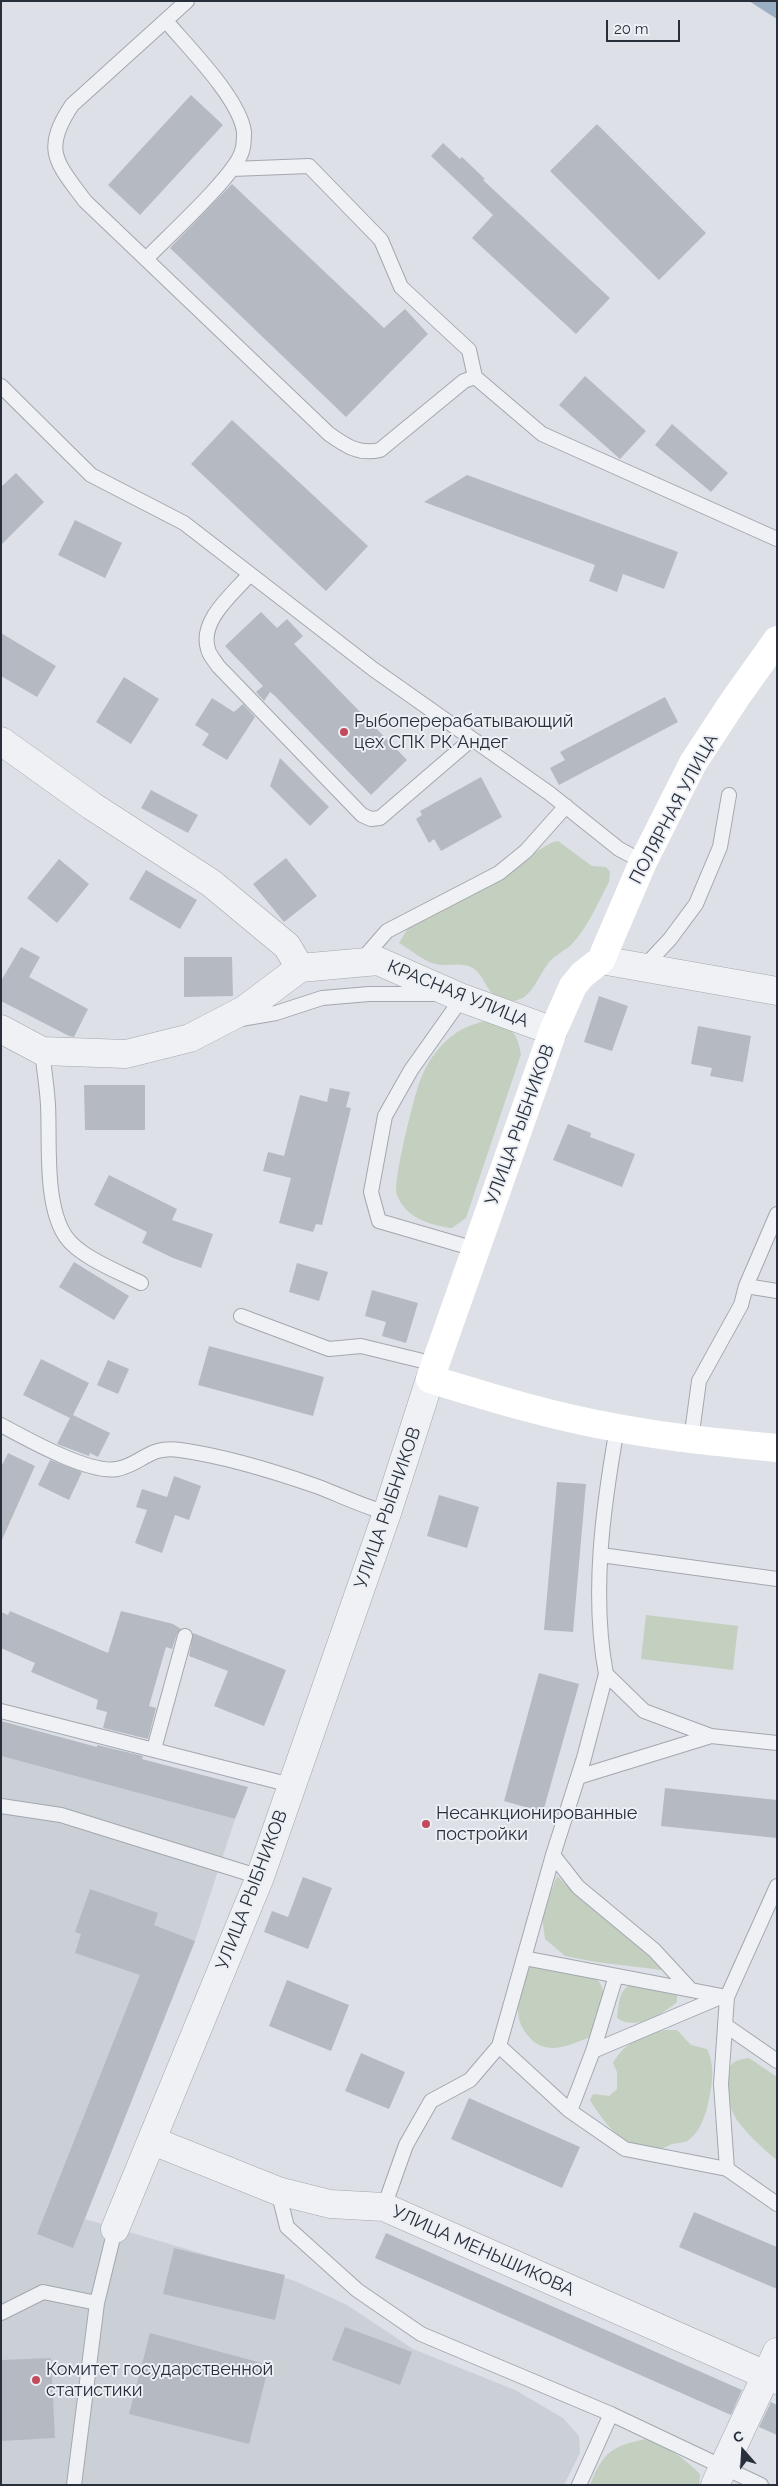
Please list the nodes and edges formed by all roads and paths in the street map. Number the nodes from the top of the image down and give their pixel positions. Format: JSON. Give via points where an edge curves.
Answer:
{"nodes":[{"id":1,"x":187,"y":1,"type":"edge"},
{"id":2,"x":166,"y":21,"type":"junction"},
{"id":3,"x":232,"y":169,"type":"junction"},
{"id":4,"x":146,"y":259,"type":"junction"},
{"id":5,"x":475,"y":377,"type":"junction"},
{"id":6,"x":1,"y":386,"type":"edge"},
{"id":7,"x":777,"y":539,"type":"edge"},
{"id":8,"x":250,"y":574,"type":"junction"},
{"id":9,"x":777,"y":640,"type":"edge"},
{"id":10,"x":472,"y":739,"type":"junction"},
{"id":11,"x":1,"y":741,"type":"edge"},
{"id":12,"x":729,"y":795,"type":"dead end"},
{"id":13,"x":566,"y":806,"type":"junction"},
{"id":14,"x":643,"y":862,"type":"junction"},
{"id":15,"x":601,"y":960,"type":"junction"},
{"id":16,"x":359,"y":963,"type":"junction"},
{"id":17,"x":300,"y":968,"type":"junction"},
{"id":18,"x":643,"y":968,"type":"junction"},
{"id":19,"x":777,"y":991,"type":"edge"},
{"id":20,"x":457,"y":996,"type":"junction"},
{"id":21,"x":222,"y":1021,"type":"junction"},
{"id":22,"x":1,"y":1029,"type":"edge"},
{"id":23,"x":553,"y":1031,"type":"junction"},
{"id":24,"x":42,"y":1051,"type":"junction"},
{"id":25,"x":777,"y":1214,"type":"edge"},
{"id":26,"x":476,"y":1249,"type":"junction"},
{"id":27,"x":140,"y":1284,"type":"dead end"},
{"id":28,"x":746,"y":1286,"type":"junction"},
{"id":29,"x":777,"y":1291,"type":"edge"},
{"id":30,"x":240,"y":1316,"type":"dead end"},
{"id":31,"x":433,"y":1371,"type":"junction"},
{"id":32,"x":1,"y":1425,"type":"edge"},
{"id":33,"x":617,"y":1428,"type":"junction"},
{"id":34,"x":691,"y":1440,"type":"junction"},
{"id":35,"x":777,"y":1448,"type":"edge"},
{"id":36,"x":388,"y":1513,"type":"junction"},
{"id":37,"x":601,"y":1555,"type":"junction"},
{"id":38,"x":777,"y":1579,"type":"edge"},
{"id":39,"x":185,"y":1636,"type":"dead end"},
{"id":40,"x":606,"y":1674,"type":"junction"},
{"id":41,"x":1,"y":1711,"type":"edge"},
{"id":42,"x":711,"y":1736,"type":"junction"},
{"id":43,"x":777,"y":1743,"type":"edge"},
{"id":44,"x":154,"y":1749,"type":"junction"},
{"id":45,"x":578,"y":1778,"type":"junction"},
{"id":46,"x":291,"y":1785,"type":"junction"},
{"id":47,"x":1,"y":1806,"type":"edge"},
{"id":48,"x":553,"y":1856,"type":"junction"},
{"id":49,"x":260,"y":1877,"type":"junction"},
{"id":50,"x":777,"y":1886,"type":"edge"},
{"id":51,"x":524,"y":1958,"type":"junction"},
{"id":52,"x":616,"y":1976,"type":"junction"},
{"id":53,"x":691,"y":1990,"type":"junction"},
{"id":54,"x":725,"y":1996,"type":"junction"},
{"id":55,"x":725,"y":2025,"type":"junction"},
{"id":56,"x":500,"y":2046,"type":"junction"},
{"id":57,"x":593,"y":2051,"type":"junction"},
{"id":58,"x":777,"y":2061,"type":"edge"},
{"id":59,"x":570,"y":2111,"type":"junction"},
{"id":60,"x":153,"y":2141,"type":"junction"},
{"id":61,"x":727,"y":2169,"type":"junction"},
{"id":62,"x":278,"y":2191,"type":"junction"},
{"id":63,"x":777,"y":2204,"type":"edge"},
{"id":64,"x":384,"y":2208,"type":"junction"},
{"id":65,"x":115,"y":2229,"type":"joint"},
{"id":66,"x":97,"y":2303,"type":"junction"},
{"id":67,"x":1,"y":2312,"type":"edge"},
{"id":68,"x":774,"y":2369,"type":"edge"},
{"id":69,"x":611,"y":2414,"type":"junction"},
{"id":70,"x":719,"y":2475,"type":"edge"},
{"id":71,"x":74,"y":2485,"type":"edge"},
{"id":72,"x":579,"y":2485,"type":"edge"},
{"id":73,"x":761,"y":2485,"type":"edge"}],
"edges":[{"from":1,"to":2,"type":"lane"},
{"from":2,"to":3,"type":"lane","via":[[224,91],[236,111],[244,132],[242,152]]},
{"from":2,"to":4,"type":"lane","via":[[72,105],[58,126],[54,151],[63,172],[85,201]]},
{"from":3,"to":4,"type":"lane"},
{"from":3,"to":5,"type":"lane","via":[[309,166],[381,240],[401,287],[469,350]]},
{"from":4,"to":5,"type":"lane","via":[[322,427],[350,448],[368,453],[380,450],[464,381]]},
{"from":5,"to":7,"type":"lane","via":[[542,434]]},
{"from":6,"to":8,"type":"lane","via":[[91,476],[184,523]]},
{"from":8,"to":10,"type":"lane","via":[[373,669]]},
{"from":8,"to":10,"type":"lane","via":[[210,621],[206,636],[208,650],[218,666],[362,815],[380,818]]},
{"from":9,"to":14,"type":"main road","name":"ПОЛЯРНАЯ УЛИЦА","via":[[693,763]]},
{"from":10,"to":13,"type":"lane"},
{"from":11,"to":17,"type":"street","via":[[92,806],[211,883],[287,946]]},
{"from":12,"to":18,"type":"lane","via":[[720,847],[696,904]]},
{"from":13,"to":14,"type":"lane","via":[[619,849]]},
{"from":13,"to":16,"type":"lane","via":[[526,851],[499,873],[387,931]]},
{"from":14,"to":15,"type":"main road","name":"ПОЛЯРНАЯ УЛИЦА"},
{"from":15,"to":18,"type":"street"},
{"from":15,"to":23,"type":"main road","name":"УЛИЦА РЫБНИКОВ","via":[[573,986]]},
{"from":16,"to":17,"type":"street","name":"КРАСНАЯ УЛИЦА"},
{"from":16,"to":20,"type":"street","name":"КРАСНАЯ УЛИЦА","via":[[378,962]]},
{"from":17,"to":21,"type":"street","via":[[244,1010]]},
{"from":18,"to":19,"type":"street"},
{"from":20,"to":21,"type":"lane","via":[[369,994],[322,998],[276,1013]]},
{"from":20,"to":23,"type":"street","name":"КРАСНАЯ УЛИЦА"},
{"from":20,"to":26,"type":"lane","via":[[385,1116],[371,1192],[379,1221]]},
{"from":21,"to":24,"type":"street","via":[[190,1038],[126,1054]]},
{"from":22,"to":24,"type":"street"},
{"from":23,"to":26,"type":"main road","name":"УЛИЦА РЫБНИКОВ"},
{"from":24,"to":27,"type":"lane","via":[[48,1104],[48,1160],[56,1215],[66,1237],[80,1250]]},
{"from":25,"to":28,"type":"lane"},
{"from":26,"to":31,"type":"main road","name":"УЛИЦА РЫБНИКОВ"},
{"from":28,"to":29,"type":"lane"},
{"from":28,"to":34,"type":"lane","via":[[741,1305],[699,1381]]},
{"from":30,"to":31,"type":"lane","via":[[329,1349],[361,1346]]},
{"from":31,"to":33,"type":"main road","via":[[504,1402]]},
{"from":31,"to":36,"type":"street","name":"УЛИЦА РЫБНИКОВ"},
{"from":32,"to":36,"type":"lane","via":[[96,1470],[118,1469],[158,1449],[179,1449],[316,1486],[361,1506]]},
{"from":33,"to":34,"type":"main road"},
{"from":33,"to":37,"type":"lane"},
{"from":34,"to":35,"type":"main road"},
{"from":36,"to":46,"type":"street","name":"УЛИЦА РЫБНИКОВ"},
{"from":37,"to":38,"type":"lane"},
{"from":37,"to":40,"type":"lane","via":[[600,1600]]},
{"from":39,"to":44,"type":"lane"},
{"from":40,"to":42,"type":"lane","via":[[644,1711]]},
{"from":40,"to":45,"type":"lane"},
{"from":41,"to":44,"type":"lane"},
{"from":42,"to":43,"type":"lane"},
{"from":42,"to":45,"type":"lane"},
{"from":44,"to":46,"type":"lane"},
{"from":45,"to":48,"type":"lane"},
{"from":46,"to":49,"type":"street","name":"УЛИЦА РЫБНИКОВ"},
{"from":47,"to":49,"type":"lane","via":[[61,1816]]},
{"from":48,"to":51,"type":"lane"},
{"from":48,"to":53,"type":"lane","via":[[578,1886],[654,1950]]},
{"from":49,"to":60,"type":"street","name":"УЛИЦА РЫБНИКОВ"},
{"from":50,"to":54,"type":"lane"},
{"from":51,"to":52,"type":"lane"},
{"from":51,"to":56,"type":"lane"},
{"from":52,"to":53,"type":"lane"},
{"from":52,"to":57,"type":"lane"},
{"from":53,"to":54,"type":"lane"},
{"from":54,"to":55,"type":"lane"},
{"from":54,"to":57,"type":"lane"},
{"from":55,"to":58,"type":"lane"},
{"from":55,"to":61,"type":"lane","via":[[721,2084]]},
{"from":56,"to":59,"type":"lane"},
{"from":56,"to":64,"type":"lane","via":[[470,2080],[431,2101],[406,2145]]},
{"from":57,"to":59,"type":"lane"},
{"from":59,"to":61,"type":"lane","via":[[625,2149]]},
{"from":60,"to":62,"type":"street","name":"УЛИЦА МЕНЬШИКОВА"},
{"from":60,"to":65,"type":"street","name":"УЛИЦА РЫБНИКОВ"},
{"from":61,"to":63,"type":"lane"},
{"from":62,"to":64,"type":"street","name":"УЛИЦА МЕНЬШИКОВА","via":[[330,2204]]},
{"from":62,"to":69,"type":"lane","via":[[287,2227],[357,2290],[421,2334]]},
{"from":64,"to":68,"type":"street","name":"УЛИЦА МЕНЬШИКОВА"},
{"from":65,"to":66,"type":"lane"},
{"from":66,"to":67,"type":"lane","via":[[43,2292]]},
{"from":66,"to":71,"type":"lane"},
{"from":68,"to":70,"type":"street"},
{"from":69,"to":70,"type":"lane"},
{"from":69,"to":72,"type":"lane"},
{"from":70,"to":73,"type":"lane"}]}
